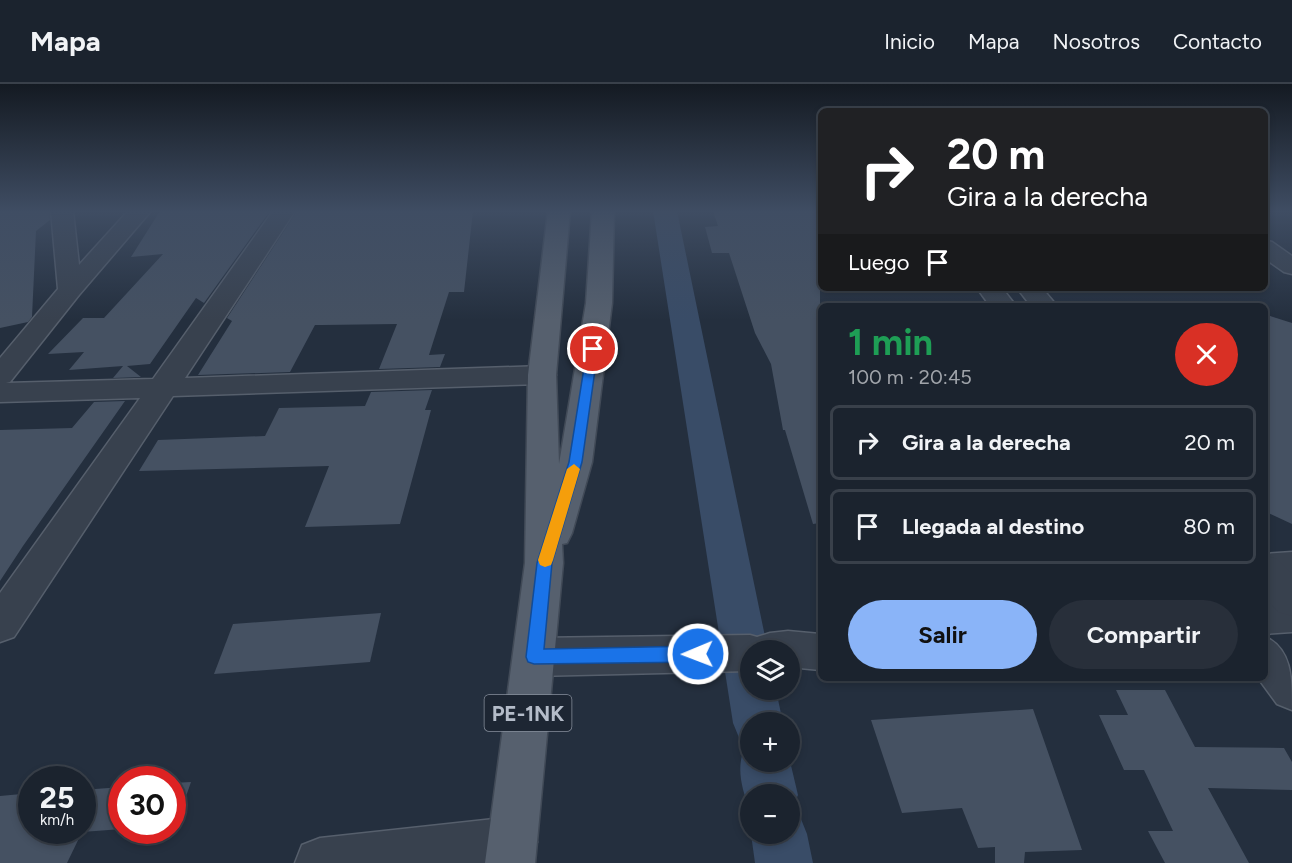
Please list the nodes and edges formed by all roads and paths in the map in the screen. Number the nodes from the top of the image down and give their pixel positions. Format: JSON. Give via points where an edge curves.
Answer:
{"nodes":[{"id":1,"x":66,"y":247,"type":"edge"},
{"id":2,"x":108,"y":247,"type":"edge"},
{"id":3,"x":259,"y":247,"type":"edge"},
{"id":4,"x":555,"y":247,"type":"edge"},
{"id":5,"x":601,"y":247,"type":"edge"},
{"id":6,"x":1268,"y":250,"type":"edge"},
{"id":7,"x":1292,"y":267,"type":"edge"},
{"id":8,"x":70,"y":290,"type":"junction"},
{"id":9,"x":991,"y":291,"type":"edge"},
{"id":10,"x":1032,"y":291,"type":"edge"},
{"id":11,"x":1001,"y":303,"type":"edge"},
{"id":12,"x":1042,"y":303,"type":"edge"},
{"id":13,"x":542,"y":375,"type":"junction"},
{"id":14,"x":0,"y":376,"type":"edge"},
{"id":15,"x":162,"y":388,"type":"junction"},
{"id":16,"x":0,"y":393,"type":"edge"},
{"id":17,"x":544,"y":563,"type":"junction"},
{"id":18,"x":1292,"y":567,"type":"edge"},
{"id":19,"x":1268,"y":570,"type":"edge"},
{"id":20,"x":1268,"y":574,"type":"edge"},
{"id":21,"x":1292,"y":600,"type":"edge"},
{"id":22,"x":1292,"y":615,"type":"edge"},
{"id":23,"x":1268,"y":617,"type":"edge"},
{"id":24,"x":0,"y":625,"type":"edge"},
{"id":25,"x":740,"y":649,"type":"edge"},
{"id":26,"x":534,"y":657,"type":"junction"},
{"id":27,"x":1268,"y":659,"type":"edge"},
{"id":28,"x":1292,"y":690,"type":"edge"},
{"id":29,"x":511,"y":852,"type":"edge"},
{"id":30,"x":320,"y":863,"type":"edge"}],
"edges":[{"from":1,"to":8,"type":"street"},
{"from":2,"to":8,"type":"street"},
{"from":3,"to":15,"type":"street"},
{"from":4,"to":13,"type":"main road","number":"PE-1NK"},
{"from":5,"to":17,"type":"main road","number":"PE-1NK","via":[[599,303],[576,462]]},
{"from":6,"to":7,"type":"street"},
{"from":8,"to":14,"type":"street"},
{"from":9,"to":11,"type":"street"},
{"from":10,"to":12,"type":"street"},
{"from":13,"to":15,"type":"street"},
{"from":13,"to":17,"type":"main road","number":"PE-1NK"},
{"from":15,"to":16,"type":"street"},
{"from":15,"to":24,"type":"street"},
{"from":17,"to":26,"type":"main road","number":"PE-1NK"},
{"from":18,"to":19,"type":"street"},
{"from":20,"to":21,"type":"street"},
{"from":22,"to":23,"type":"street"},
{"from":25,"to":26,"type":"street"},
{"from":26,"to":29,"type":"main road","number":"PE-1NK"},
{"from":27,"to":28,"type":"street"},
{"from":29,"to":30,"type":"street"}]}
